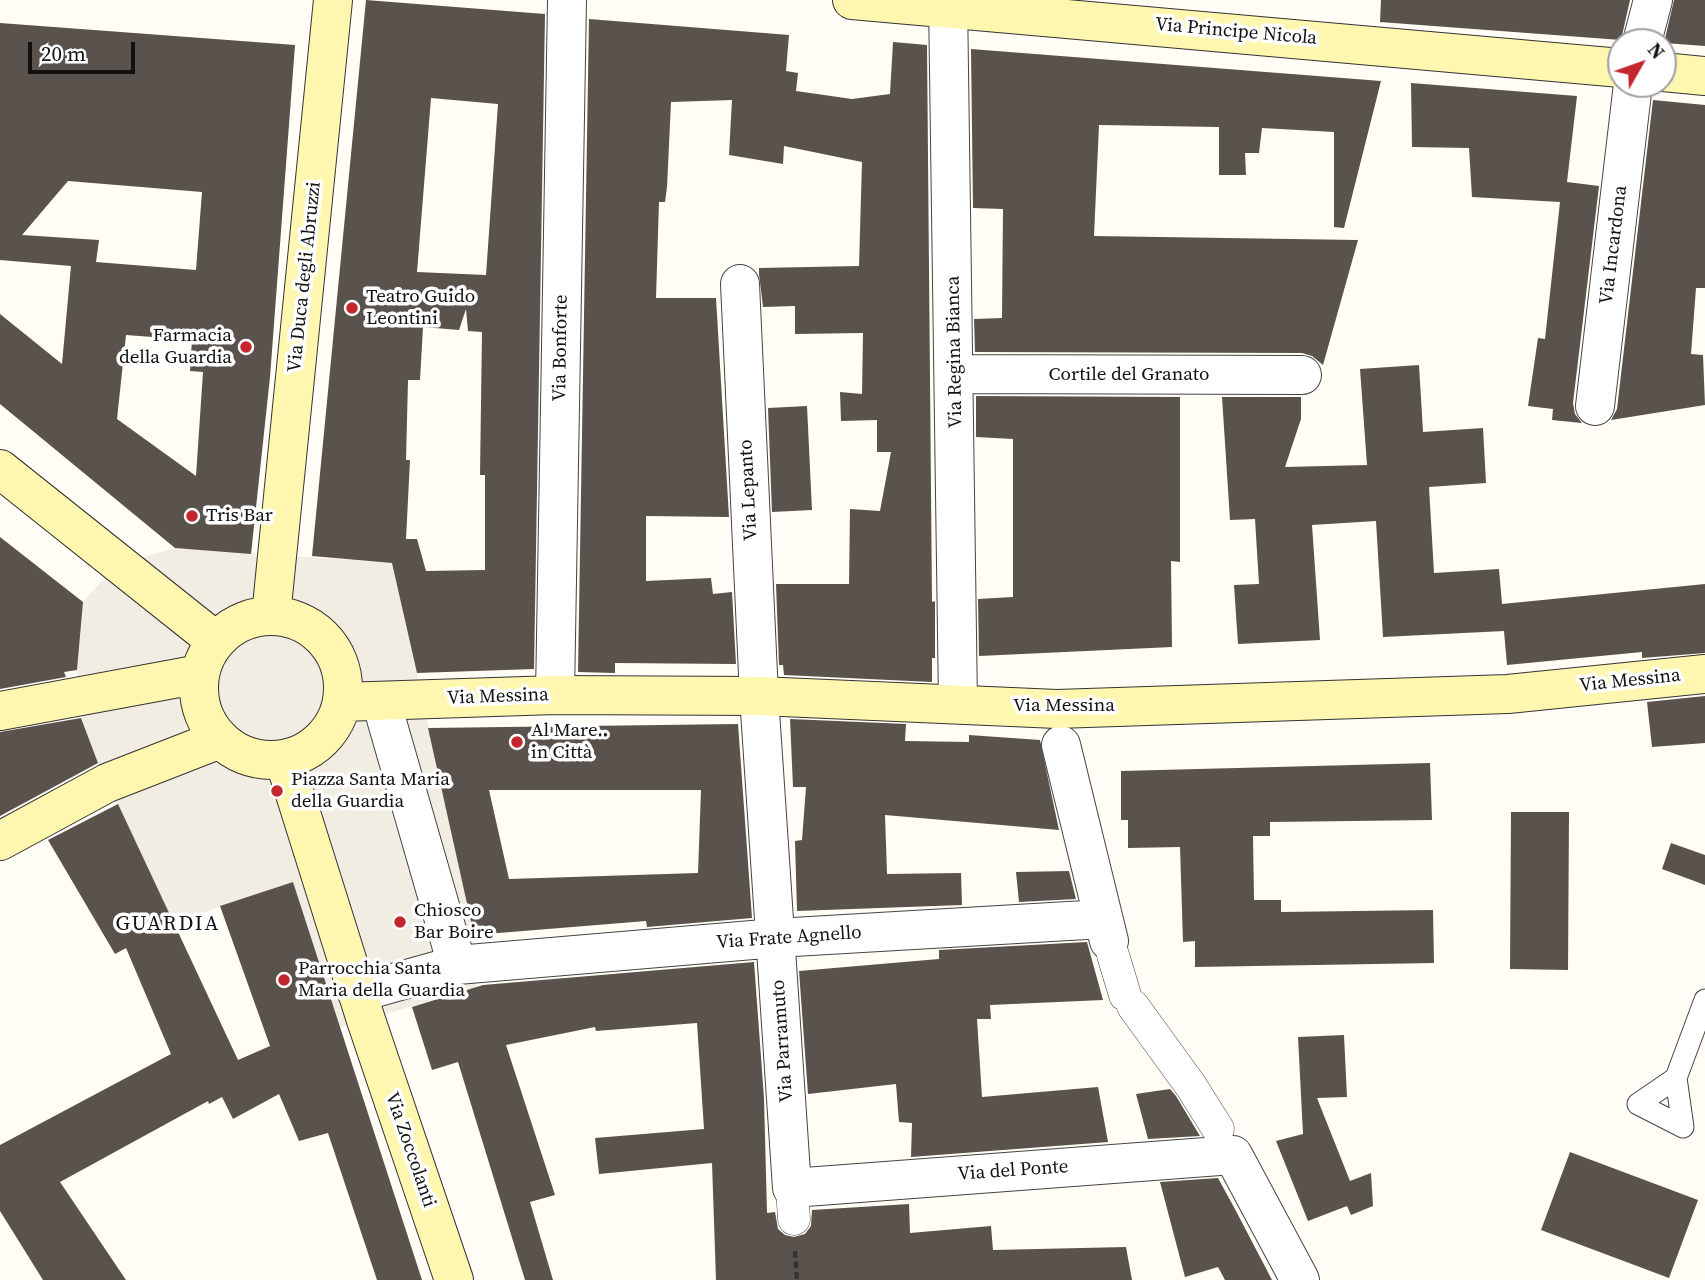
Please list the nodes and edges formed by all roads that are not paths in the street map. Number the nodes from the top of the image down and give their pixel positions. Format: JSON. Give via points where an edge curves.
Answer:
{"nodes":[{"id":1,"x":333,"y":0,"type":"edge"},
{"id":2,"x":567,"y":0,"type":"edge"},
{"id":3,"x":852,"y":0,"type":"edge"},
{"id":4,"x":1653,"y":0,"type":"edge"},
{"id":5,"x":948,"y":3,"type":"edge"},
{"id":6,"x":1646,"y":28,"type":"edge"},
{"id":7,"x":1607,"y":67,"type":"edge"},
{"id":8,"x":1677,"y":73,"type":"edge"},
{"id":9,"x":1705,"y":76,"type":"edge"},
{"id":10,"x":1631,"y":98,"type":"edge"},
{"id":11,"x":740,"y":284,"type":"dead end"},
{"id":12,"x":956,"y":374,"type":"junction"},
{"id":13,"x":1303,"y":375,"type":"dead end"},
{"id":14,"x":1595,"y":406,"type":"dead end"},
{"id":15,"x":0,"y":470,"type":"edge"},
{"id":16,"x":271,"y":616,"type":"junction"},
{"id":17,"x":208,"y":658,"type":"junction"},
{"id":18,"x":1705,"y":674,"type":"edge"},
{"id":19,"x":555,"y":695,"type":"junction"},
{"id":20,"x":759,"y":696,"type":"junction"},
{"id":21,"x":381,"y":701,"type":"junction"},
{"id":22,"x":342,"y":702,"type":"junction"},
{"id":23,"x":958,"y":704,"type":"junction"},
{"id":24,"x":0,"y":711,"type":"edge"},
{"id":25,"x":220,"y":739,"type":"junction"},
{"id":26,"x":1061,"y":744,"type":"dead end"},
{"id":27,"x":285,"y":759,"type":"junction"},
{"id":28,"x":0,"y":841,"type":"edge"},
{"id":29,"x":776,"y":938,"type":"junction"},
{"id":30,"x":1108,"y":939,"type":"junction"},
{"id":31,"x":467,"y":964,"type":"junction"},
{"id":32,"x":1705,"y":1000,"type":"edge"},
{"id":33,"x":361,"y":1007,"type":"junction"},
{"id":34,"x":1676,"y":1079,"type":"dead end"},
{"id":35,"x":1226,"y":1142,"type":"junction"},
{"id":36,"x":793,"y":1203,"type":"joint"},
{"id":37,"x":454,"y":1280,"type":"edge"},
{"id":38,"x":1300,"y":1280,"type":"edge"}],
"edges":[{"from":1,"to":16,"type":"main road","name":"Via Duca degli Abruzzi"},
{"from":2,"to":19,"type":"street","name":"Via Bonforte"},
{"from":3,"to":5,"type":"main road","name":"Via Principe Nicola"},
{"from":4,"to":6,"type":"street"},
{"from":5,"to":7,"type":"main road","name":"Via Principe Nicola"},
{"from":5,"to":12,"type":"street","name":"Via Regina Bianca"},
{"from":8,"to":9,"type":"main road"},
{"from":10,"to":14,"type":"street","name":"Via Incardona"},
{"from":11,"to":20,"type":"street","name":"Via Lepanto"},
{"from":12,"to":13,"type":"street","name":"Cortile del Granato"},
{"from":12,"to":23,"type":"street","name":"Via Regina Bianca"},
{"from":15,"to":17,"type":"main road","via":[[117,564]]},
{"from":16,"to":17,"type":"main road","via":[[240,623]]},
{"from":16,"to":22,"type":"main road","via":[[311,628],[330,648],[341,674]]},
{"from":17,"to":24,"type":"main road","via":[[82,696]]},
{"from":17,"to":25,"type":"main road","via":[[200,702]]},
{"from":18,"to":23,"type":"main road","name":"Via Messina","via":[[1508,694],[1057,709]]},
{"from":19,"to":20,"type":"main road","name":"Via Messina"},
{"from":19,"to":21,"type":"main road","name":"Via Messina"},
{"from":20,"to":23,"type":"main road","name":"Via Messina"},
{"from":20,"to":29,"type":"street","name":"Via Parramuto"},
{"from":21,"to":22,"type":"main road","name":"Via Messina"},
{"from":21,"to":31,"type":"street"},
{"from":22,"to":27,"type":"main road","via":[[322,739]]},
{"from":25,"to":27,"type":"main road","via":[[243,754]]},
{"from":25,"to":28,"type":"main road","via":[[107,783]]},
{"from":26,"to":30,"type":"street"},
{"from":27,"to":33,"type":"main road","name":"Via Zoccolanti"},
{"from":29,"to":30,"type":"street","name":"Via Frate Agnello"},
{"from":29,"to":31,"type":"street","name":"Via Frate Agnello"},
{"from":29,"to":36,"type":"street","name":"Via Parramuto"},
{"from":30,"to":35,"type":"street","via":[[1129,1001]]},
{"from":31,"to":33,"type":"street","name":"Via Frate Agnello"},
{"from":32,"to":34,"type":"lane"},
{"from":33,"to":37,"type":"main road","name":"Via Zoccolanti"},
{"from":35,"to":36,"type":"street","name":"Via del Ponte"},
{"from":35,"to":38,"type":"street"}]}
